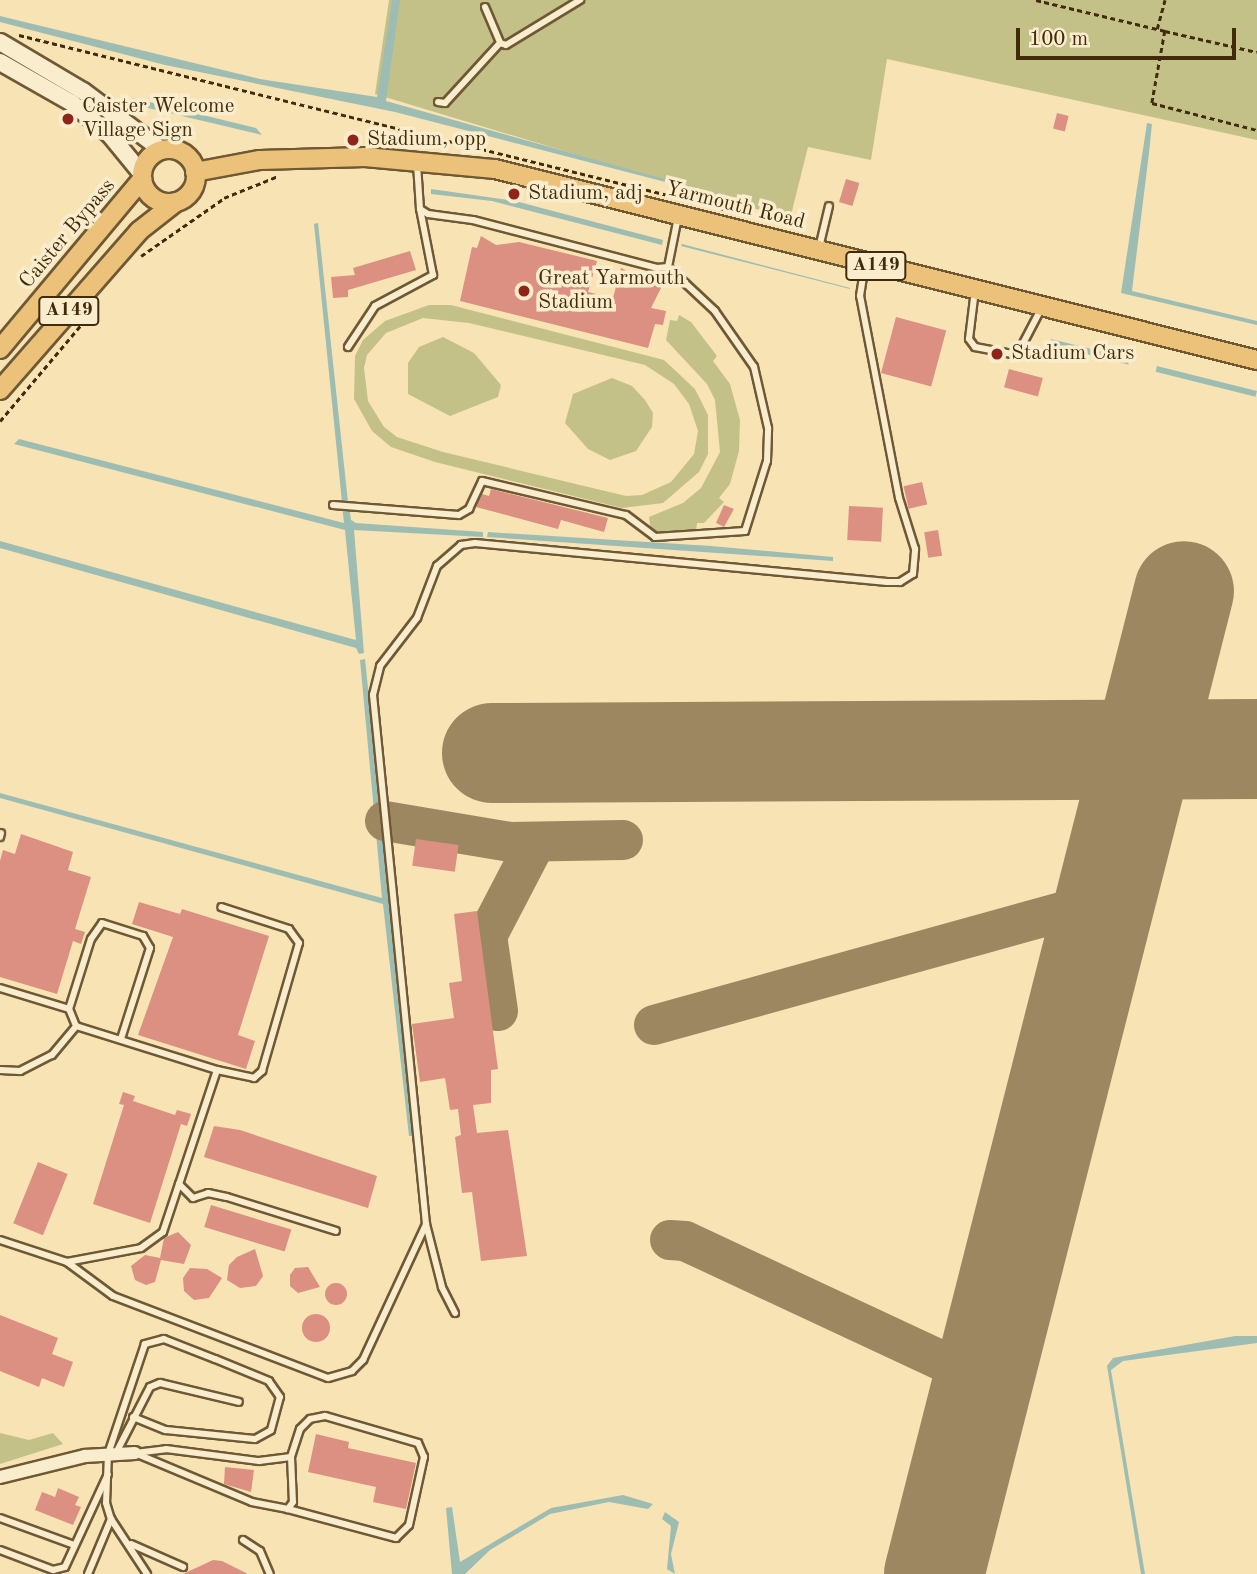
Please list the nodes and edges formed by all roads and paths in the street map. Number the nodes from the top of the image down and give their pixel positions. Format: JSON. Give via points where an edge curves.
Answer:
{"nodes":[{"id":1,"x":580,"y":0,"type":"edge"},
{"id":2,"x":1036,"y":0,"type":"edge"},
{"id":3,"x":1165,"y":0,"type":"edge"},
{"id":4,"x":485,"y":7,"type":"dead end"},
{"id":5,"x":1157,"y":29,"type":"junction"},
{"id":6,"x":1165,"y":31,"type":"junction"},
{"id":7,"x":0,"y":42,"type":"edge"},
{"id":8,"x":500,"y":43,"type":"junction"},
{"id":9,"x":1257,"y":52,"type":"edge"},
{"id":10,"x":0,"y":62,"type":"edge"},
{"id":11,"x":438,"y":102,"type":"dead end"},
{"id":12,"x":1257,"y":130,"type":"edge"},
{"id":13,"x":162,"y":150,"type":"junction"},
{"id":14,"x":417,"y":159,"type":"junction"},
{"id":15,"x":195,"y":172,"type":"junction"},
{"id":16,"x":142,"y":176,"type":"junction"},
{"id":17,"x":279,"y":176,"type":"dead end"},
{"id":18,"x":176,"y":202,"type":"junction"},
{"id":19,"x":829,"y":206,"type":"dead end"},
{"id":20,"x":420,"y":209,"type":"junction"},
{"id":21,"x":678,"y":215,"type":"junction"},
{"id":22,"x":818,"y":250,"type":"junction"},
{"id":23,"x":134,"y":260,"type":"dead end"},
{"id":24,"x":866,"y":263,"type":"junction"},
{"id":25,"x":668,"y":267,"type":"junction"},
{"id":26,"x":975,"y":290,"type":"junction"},
{"id":27,"x":1041,"y":308,"type":"junction"},
{"id":28,"x":90,"y":314,"type":"dead end"},
{"id":29,"x":348,"y":347,"type":"dead end"},
{"id":30,"x":0,"y":349,"type":"edge"},
{"id":31,"x":1257,"y":360,"type":"edge"},
{"id":32,"x":0,"y":390,"type":"edge"},
{"id":33,"x":0,"y":421,"type":"edge"},
{"id":34,"x":333,"y":505,"type":"dead end"},
{"id":35,"x":221,"y":907,"type":"dead end"},
{"id":36,"x":0,"y":988,"type":"edge"},
{"id":37,"x":69,"y":1009,"type":"junction"},
{"id":38,"x":76,"y":1026,"type":"junction"},
{"id":39,"x":121,"y":1039,"type":"junction"},
{"id":40,"x":0,"y":1070,"type":"edge"},
{"id":41,"x":217,"y":1070,"type":"junction"},
{"id":42,"x":179,"y":1184,"type":"junction"},
{"id":43,"x":426,"y":1224,"type":"junction"},
{"id":44,"x":336,"y":1231,"type":"dead end"},
{"id":45,"x":0,"y":1240,"type":"edge"},
{"id":46,"x":67,"y":1262,"type":"junction"},
{"id":47,"x":455,"y":1312,"type":"dead end"},
{"id":48,"x":239,"y":1402,"type":"dead end"},
{"id":49,"x":133,"y":1417,"type":"junction"},
{"id":50,"x":112,"y":1453,"type":"junction"},
{"id":51,"x":135,"y":1453,"type":"junction"},
{"id":52,"x":290,"y":1457,"type":"junction"},
{"id":53,"x":109,"y":1471,"type":"junction"},
{"id":54,"x":0,"y":1477,"type":"edge"},
{"id":55,"x":288,"y":1509,"type":"junction"},
{"id":56,"x":0,"y":1518,"type":"edge"},
{"id":57,"x":111,"y":1518,"type":"junction"},
{"id":58,"x":243,"y":1540,"type":"dead end"},
{"id":59,"x":130,"y":1543,"type":"junction"},
{"id":60,"x":74,"y":1545,"type":"junction"},
{"id":61,"x":0,"y":1550,"type":"edge"},
{"id":62,"x":183,"y":1567,"type":"dead end"},
{"id":63,"x":88,"y":1574,"type":"edge"},
{"id":64,"x":147,"y":1574,"type":"edge"},
{"id":65,"x":270,"y":1574,"type":"edge"}],
"edges":[{"from":1,"to":8,"type":"lane","via":[[506,45]]},
{"from":2,"to":5,"type":"path"},
{"from":3,"to":5,"type":"path"},
{"from":4,"to":8,"type":"lane"},
{"from":5,"to":6,"type":"path"},
{"from":6,"to":9,"type":"path"},
{"from":6,"to":12,"type":"path","via":[[1153,103]]},
{"from":7,"to":13,"type":"street","via":[[83,91]]},
{"from":8,"to":11,"type":"lane","via":[[445,103]]},
{"from":10,"to":16,"type":"street","via":[[72,103],[110,135]]},
{"from":13,"to":15,"type":"main road","via":[[182,153]]},
{"from":13,"to":16,"type":"main road","via":[[148,159]]},
{"from":14,"to":15,"type":"main road","name":"Yarmouth Road","number":"A149","via":[[260,160]]},
{"from":14,"to":20,"type":"lane"},
{"from":14,"to":21,"type":"main road","name":"Yarmouth Road","number":"A149","via":[[495,169]]},
{"from":15,"to":18,"type":"main road","via":[[193,187]]},
{"from":16,"to":18,"type":"main road","via":[[157,200]]},
{"from":16,"to":30,"type":"main road","name":"Caister Bypass","number":"A149"},
{"from":17,"to":23,"type":"path","via":[[269,184],[251,185],[224,198]]},
{"from":18,"to":32,"type":"main road","number":"A149","via":[[139,231]]},
{"from":19,"to":22,"type":"lane"},
{"from":20,"to":25,"type":"lane"},
{"from":20,"to":29,"type":"lane","via":[[433,275],[374,306]]},
{"from":21,"to":22,"type":"main road","name":"Yarmouth Road","number":"A149"},
{"from":21,"to":25,"type":"lane"},
{"from":22,"to":24,"type":"main road","name":"Yarmouth Road","number":"A149"},
{"from":24,"to":26,"type":"main road","name":"Yarmouth Road","number":"A149"},
{"from":24,"to":43,"type":"lane","via":[[860,296],[899,498],[915,549],[913,574],[900,582],[887,582],[461,545],[437,566],[417,618],[380,666],[373,695]]},
{"from":25,"to":34,"type":"lane","via":[[715,310],[754,367],[768,428],[767,461],[745,531],[656,537],[626,515],[482,481],[469,509],[459,515]]},
{"from":26,"to":27,"type":"main road","name":"Yarmouth Road","number":"A149"},
{"from":26,"to":27,"type":"lane","via":[[969,339],[975,347],[1017,355]]},
{"from":27,"to":31,"type":"main road","name":"Yarmouth Road","number":"A149"},
{"from":28,"to":33,"type":"path"},
{"from":35,"to":41,"type":"lane","via":[[289,929],[299,943],[262,1071],[254,1078]]},
{"from":36,"to":37,"type":"lane"},
{"from":37,"to":38,"type":"lane"},
{"from":37,"to":39,"type":"lane","via":[[97,925],[143,936],[150,948]]},
{"from":38,"to":39,"type":"lane"},
{"from":38,"to":40,"type":"lane","via":[[52,1055],[20,1071]]},
{"from":39,"to":41,"type":"lane"},
{"from":41,"to":42,"type":"lane"},
{"from":42,"to":44,"type":"lane","via":[[193,1198],[208,1193],[227,1197]]},
{"from":42,"to":46,"type":"lane","via":[[163,1232],[141,1248]]},
{"from":43,"to":46,"type":"lane","via":[[363,1360],[342,1376],[328,1378],[113,1296]]},
{"from":43,"to":47,"type":"lane","via":[[442,1287]]},
{"from":45,"to":46,"type":"lane"},
{"from":48,"to":49,"type":"lane","via":[[160,1383],[150,1387]]},
{"from":49,"to":50,"type":"lane"},
{"from":49,"to":50,"type":"lane","via":[[166,1430],[255,1439],[271,1430],[280,1397],[269,1381],[154,1338],[145,1344],[139,1358]]},
{"from":50,"to":51,"type":"street"},
{"from":50,"to":53,"type":"lane"},
{"from":50,"to":54,"type":"street"},
{"from":51,"to":52,"type":"lane","via":[[166,1449],[259,1461]]},
{"from":51,"to":55,"type":"lane","via":[[251,1502]]},
{"from":52,"to":55,"type":"lane","via":[[293,1502]]},
{"from":52,"to":55,"type":"lane","via":[[300,1429],[310,1419],[326,1416],[418,1443],[424,1457],[409,1525],[396,1538]]},
{"from":53,"to":57,"type":"lane","via":[[106,1503]]},
{"from":53,"to":60,"type":"lane"},
{"from":56,"to":60,"type":"lane"},
{"from":57,"to":59,"type":"lane"},
{"from":57,"to":63,"type":"lane"},
{"from":58,"to":65,"type":"lane","via":[[260,1551]]},
{"from":59,"to":62,"type":"lane"},
{"from":59,"to":64,"type":"lane"},
{"from":60,"to":61,"type":"lane","via":[[65,1567],[57,1571]]}]}
